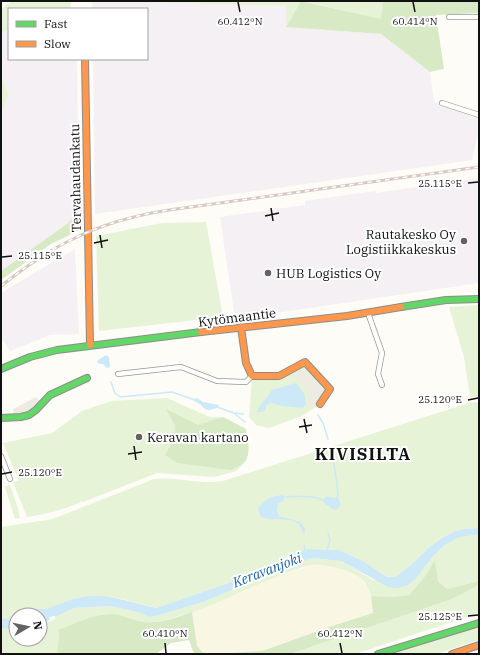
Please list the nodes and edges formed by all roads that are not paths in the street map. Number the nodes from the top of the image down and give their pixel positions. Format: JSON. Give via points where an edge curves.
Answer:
{"nodes":[{"id":1,"x":449,"y":17,"type":"dead end"},
{"id":2,"x":479,"y":17,"type":"edge"},
{"id":3,"x":85,"y":60,"type":"edge"},
{"id":4,"x":442,"y":103,"type":"dead end"},
{"id":5,"x":479,"y":116,"type":"edge"},
{"id":6,"x":479,"y":299,"type":"edge"},
{"id":7,"x":368,"y":313,"type":"junction"},
{"id":8,"x":241,"y":327,"type":"junction"},
{"id":9,"x":90,"y":345,"type":"junction"},
{"id":10,"x":1,"y":369,"type":"edge"},
{"id":11,"x":118,"y":374,"type":"dead end"},
{"id":12,"x":252,"y":376,"type":"junction"},
{"id":13,"x":86,"y":378,"type":"dead end"},
{"id":14,"x":382,"y":385,"type":"dead end"},
{"id":15,"x":320,"y":404,"type":"dead end"},
{"id":16,"x":1,"y":418,"type":"edge"},
{"id":17,"x":1,"y":456,"type":"edge"},
{"id":18,"x":10,"y":479,"type":"dead end"},
{"id":19,"x":479,"y":623,"type":"edge"},
{"id":20,"x":479,"y":645,"type":"edge"},
{"id":21,"x":378,"y":654,"type":"edge"},
{"id":22,"x":452,"y":654,"type":"edge"}],
"edges":[{"from":1,"to":2,"type":"street"},
{"from":3,"to":9,"type":"main road","name":"Tervahaudankatu"},
{"from":4,"to":5,"type":"street"},
{"from":6,"to":7,"type":"main road","name":"Kytömaantie","via":[[437,301]]},
{"from":7,"to":8,"type":"main road","name":"Kytömaantie"},
{"from":7,"to":14,"type":"street","via":[[382,353],[378,374]]},
{"from":8,"to":9,"type":"main road","name":"Kytömaantie"},
{"from":8,"to":12,"type":"main road","via":[[246,363]]},
{"from":9,"to":10,"type":"main road","name":"Kytömaantie","via":[[43,353]]},
{"from":11,"to":12,"type":"street","via":[[181,367],[217,381],[246,382]]},
{"from":12,"to":15,"type":"main road","via":[[279,376],[306,362],[330,388]]},
{"from":13,"to":16,"type":"main road","via":[[50,395],[29,415]]},
{"from":17,"to":18,"type":"street"},
{"from":19,"to":21,"type":"main road"},
{"from":20,"to":22,"type":"main road"}]}
